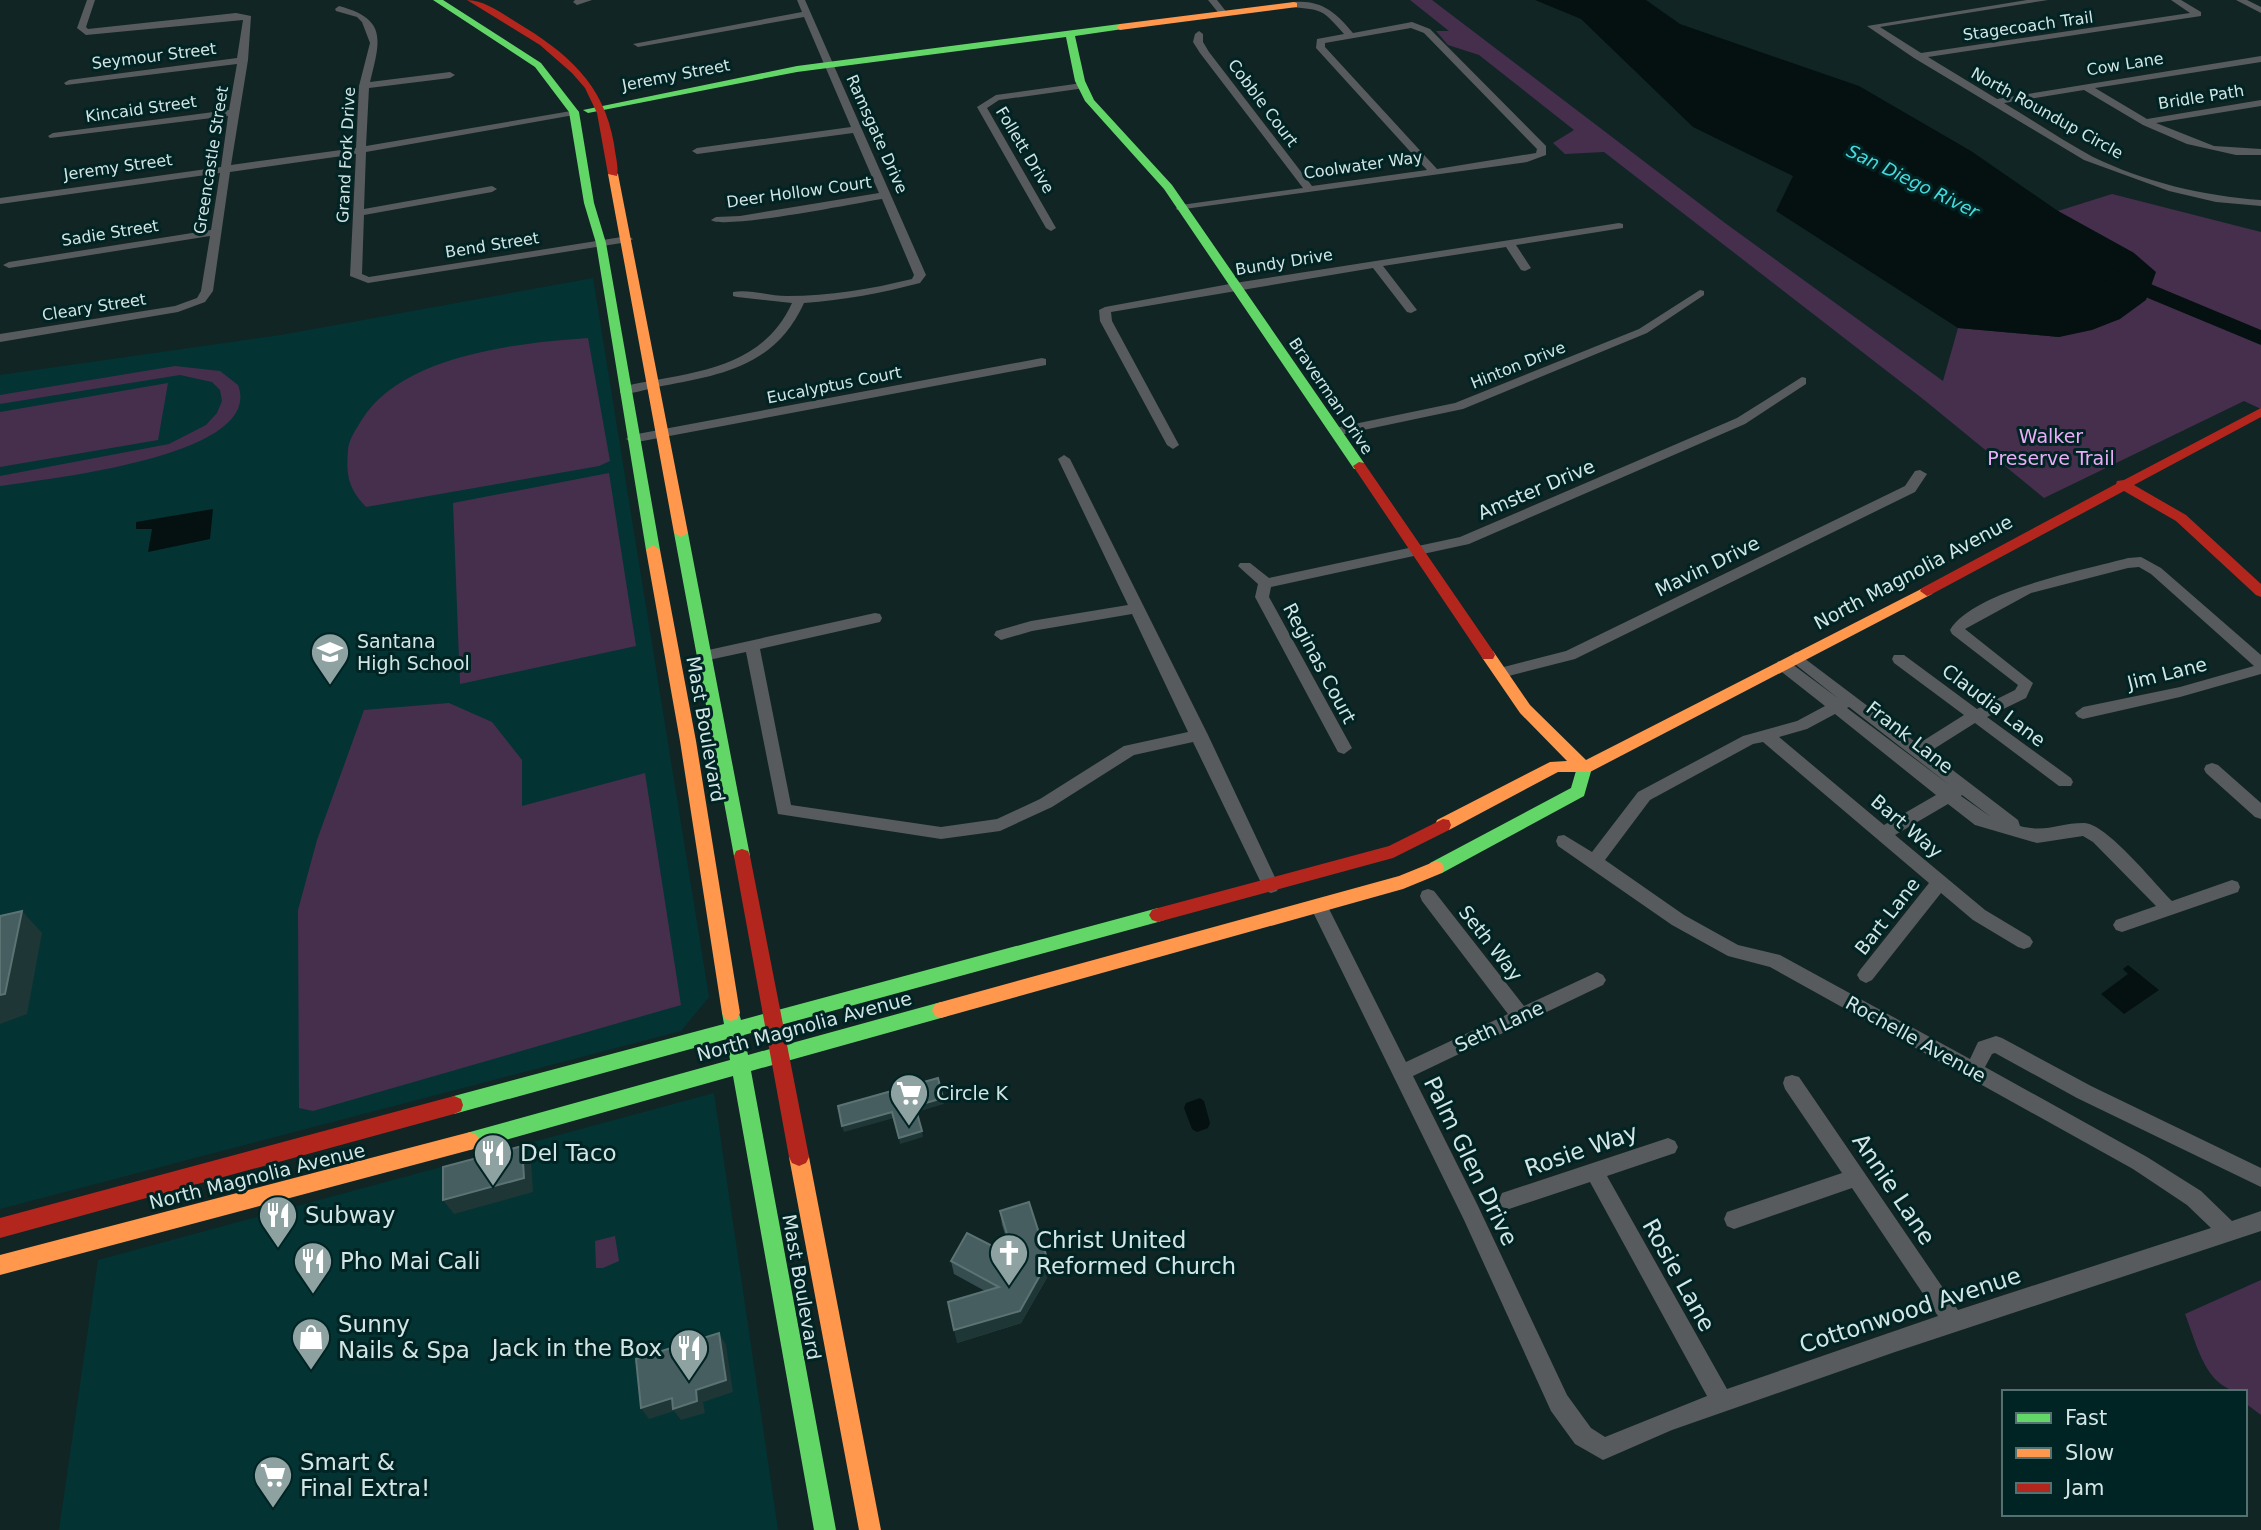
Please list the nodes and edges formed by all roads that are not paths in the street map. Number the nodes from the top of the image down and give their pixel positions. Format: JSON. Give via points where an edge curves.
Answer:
{"nodes":[{"id":1,"x":91,"y":0,"type":"edge"},
{"id":2,"x":471,"y":0,"type":"edge"},
{"id":3,"x":588,"y":0,"type":"edge"},
{"id":4,"x":800,"y":0,"type":"edge"},
{"id":5,"x":1212,"y":0,"type":"edge"},
{"id":6,"x":2043,"y":0,"type":"edge"},
{"id":7,"x":2175,"y":0,"type":"edge"},
{"id":8,"x":2240,"y":0,"type":"edge"},
{"id":9,"x":442,"y":1,"type":"edge"},
{"id":10,"x":577,"y":2,"type":"dead end"},
{"id":11,"x":2258,"y":7,"type":"edge"},
{"id":12,"x":340,"y":9,"type":"dead end"},
{"id":13,"x":807,"y":14,"type":"junction"},
{"id":14,"x":1224,"y":14,"type":"junction"},
{"id":15,"x":1070,"y":34,"type":"junction"},
{"id":16,"x":1199,"y":34,"type":"dead end"},
{"id":17,"x":1349,"y":34,"type":"junction"},
{"id":18,"x":638,"y":44,"type":"dead end"},
{"id":19,"x":1917,"y":56,"type":"junction"},
{"id":20,"x":243,"y":60,"type":"junction"},
{"id":21,"x":2261,"y":60,"type":"edge"},
{"id":22,"x":829,"y":65,"type":"junction"},
{"id":23,"x":450,"y":75,"type":"dead end"},
{"id":24,"x":69,"y":83,"type":"dead end"},
{"id":25,"x":365,"y":86,"type":"junction"},
{"id":26,"x":1082,"y":86,"type":"junction"},
{"id":27,"x":2084,"y":86,"type":"junction"},
{"id":28,"x":1993,"y":102,"type":"junction"},
{"id":29,"x":2261,"y":103,"type":"edge"},
{"id":30,"x":600,"y":107,"type":"junction"},
{"id":31,"x":234,"y":112,"type":"junction"},
{"id":32,"x":574,"y":112,"type":"junction"},
{"id":33,"x":2146,"y":122,"type":"junction"},
{"id":34,"x":858,"y":129,"type":"junction"},
{"id":35,"x":52,"y":136,"type":"dead end"},
{"id":36,"x":362,"y":151,"type":"junction"},
{"id":37,"x":698,"y":151,"type":"dead end"},
{"id":38,"x":2261,"y":152,"type":"edge"},
{"id":39,"x":227,"y":169,"type":"junction"},
{"id":40,"x":1433,"y":171,"type":"junction"},
{"id":41,"x":492,"y":189,"type":"dead end"},
{"id":42,"x":1309,"y":189,"type":"junction"},
{"id":43,"x":887,"y":195,"type":"junction"},
{"id":44,"x":0,"y":201,"type":"edge"},
{"id":45,"x":2261,"y":203,"type":"edge"},
{"id":46,"x":1181,"y":208,"type":"junction"},
{"id":47,"x":359,"y":213,"type":"junction"},
{"id":48,"x":716,"y":220,"type":"dead end"},
{"id":49,"x":1619,"y":226,"type":"dead end"},
{"id":50,"x":1051,"y":228,"type":"dead end"},
{"id":51,"x":216,"y":232,"type":"junction"},
{"id":52,"x":628,"y":239,"type":"junction"},
{"id":53,"x":601,"y":243,"type":"junction"},
{"id":54,"x":1509,"y":243,"type":"junction"},
{"id":55,"x":1376,"y":264,"type":"junction"},
{"id":56,"x":9,"y":265,"type":"dead end"},
{"id":57,"x":1525,"y":268,"type":"dead end"},
{"id":58,"x":362,"y":279,"type":"joint"},
{"id":59,"x":1235,"y":286,"type":"junction"},
{"id":60,"x":1700,"y":293,"type":"dead end"},
{"id":61,"x":737,"y":294,"type":"dead end"},
{"id":62,"x":800,"y":299,"type":"junction"},
{"id":63,"x":192,"y":306,"type":"joint"},
{"id":64,"x":1411,"y":310,"type":"dead end"},
{"id":65,"x":0,"y":338,"type":"edge"},
{"id":66,"x":1042,"y":362,"type":"dead end"},
{"id":67,"x":1802,"y":381,"type":"dead end"},
{"id":68,"x":654,"y":383,"type":"junction"},
{"id":69,"x":624,"y":390,"type":"junction"},
{"id":70,"x":2261,"y":412,"type":"edge"},
{"id":71,"x":1335,"y":432,"type":"junction"},
{"id":72,"x":661,"y":433,"type":"junction"},
{"id":73,"x":632,"y":439,"type":"junction"},
{"id":74,"x":1173,"y":445,"type":"dead end"},
{"id":75,"x":1064,"y":459,"type":"dead end"},
{"id":76,"x":1920,"y":474,"type":"dead end"},
{"id":77,"x":2122,"y":484,"type":"junction"},
{"id":78,"x":1416,"y":551,"type":"junction"},
{"id":79,"x":1245,"y":566,"type":"dead end"},
{"id":80,"x":1266,"y":583,"type":"junction"},
{"id":81,"x":2261,"y":592,"type":"edge"},
{"id":82,"x":1137,"y":608,"type":"junction"},
{"id":83,"x":876,"y":618,"type":"dead end"},
{"id":84,"x":1001,"y":635,"type":"dead end"},
{"id":85,"x":752,"y":646,"type":"junction"},
{"id":86,"x":704,"y":656,"type":"junction"},
{"id":87,"x":1899,"y":659,"type":"dead end"},
{"id":88,"x":1790,"y":661,"type":"junction"},
{"id":89,"x":2261,"y":663,"type":"edge"},
{"id":90,"x":2261,"y":668,"type":"edge"},
{"id":91,"x":1501,"y":673,"type":"junction"},
{"id":92,"x":1845,"y":703,"type":"junction"},
{"id":93,"x":2082,"y":713,"type":"dead end"},
{"id":94,"x":1977,"y":715,"type":"junction"},
{"id":95,"x":1199,"y":735,"type":"junction"},
{"id":96,"x":1767,"y":736,"type":"junction"},
{"id":97,"x":1344,"y":748,"type":"dead end"},
{"id":98,"x":1919,"y":751,"type":"junction"},
{"id":99,"x":1584,"y":768,"type":"junction"},
{"id":100,"x":2212,"y":769,"type":"dead end"},
{"id":101,"x":2065,"y":782,"type":"dead end"},
{"id":102,"x":1956,"y":790,"type":"junction"},
{"id":103,"x":2261,"y":813,"type":"edge"},
{"id":104,"x":1884,"y":833,"type":"junction"},
{"id":105,"x":1564,"y":841,"type":"dead end"},
{"id":106,"x":1415,"y":842,"type":"junction"},
{"id":107,"x":1594,"y":862,"type":"junction"},
{"id":108,"x":1940,"y":882,"type":"junction"},
{"id":109,"x":1271,"y":886,"type":"junction"},
{"id":110,"x":2232,"y":887,"type":"dead end"},
{"id":111,"x":1428,"y":896,"type":"dead end"},
{"id":112,"x":1319,"y":906,"type":"junction"},
{"id":113,"x":2169,"y":909,"type":"junction"},
{"id":114,"x":2122,"y":925,"type":"dead end"},
{"id":115,"x":2024,"y":942,"type":"dead end"},
{"id":116,"x":1866,"y":975,"type":"dead end"},
{"id":117,"x":1597,"y":980,"type":"dead end"},
{"id":118,"x":1520,"y":1015,"type":"junction"},
{"id":119,"x":773,"y":1019,"type":"junction"},
{"id":120,"x":734,"y":1029,"type":"junction"},
{"id":121,"x":780,"y":1054,"type":"junction"},
{"id":122,"x":741,"y":1064,"type":"junction"},
{"id":123,"x":1973,"y":1072,"type":"junction"},
{"id":124,"x":1401,"y":1073,"type":"junction"},
{"id":125,"x":1792,"y":1083,"type":"dead end"},
{"id":126,"x":1668,"y":1147,"type":"dead end"},
{"id":127,"x":1594,"y":1171,"type":"junction"},
{"id":128,"x":1857,"y":1177,"type":"junction"},
{"id":129,"x":2261,"y":1178,"type":"edge"},
{"id":130,"x":1509,"y":1200,"type":"dead end"},
{"id":131,"x":1734,"y":1219,"type":"dead end"},
{"id":132,"x":2261,"y":1221,"type":"edge"},
{"id":133,"x":0,"y":1228,"type":"edge"},
{"id":134,"x":2229,"y":1231,"type":"junction"},
{"id":135,"x":0,"y":1265,"type":"edge"},
{"id":136,"x":1955,"y":1323,"type":"junction"},
{"id":137,"x":1722,"y":1402,"type":"junction"},
{"id":138,"x":1583,"y":1436,"type":"joint"},
{"id":139,"x":825,"y":1530,"type":"edge"},
{"id":140,"x":870,"y":1530,"type":"edge"}],
"edges":[{"from":1,"to":20,"type":"street","name":"Greencastle Street","via":[[81,28],[86,32],[243,16],[248,22]]},
{"from":2,"to":30,"type":"street","name":"Mast Boulevard","via":[[571,63]]},
{"from":3,"to":10,"type":"street"},
{"from":4,"to":13,"type":"street","name":"Ramsgate Drive"},
{"from":5,"to":14,"type":"street"},
{"from":6,"to":19,"type":"street","name":"North Roundup Circle","via":[[1871,26]]},
{"from":7,"to":19,"type":"street","name":"Stagecoach Trail","via":[[2198,13]]},
{"from":8,"to":11,"type":"street"},
{"from":9,"to":32,"type":"street","name":"Mast Boulevard","via":[[538,65]]},
{"from":12,"to":25,"type":"street","name":"Grand Fork Drive","via":[[366,21],[374,43]]},
{"from":13,"to":18,"type":"street"},
{"from":13,"to":22,"type":"street","name":"Ramsgate Drive"},
{"from":14,"to":15,"type":"street","name":"Jeremy Street"},
{"from":14,"to":17,"type":"street","name":"Jeremy Street","via":[[1310,3],[1324,8]]},
{"from":15,"to":22,"type":"street","name":"Jeremy Street"},
{"from":15,"to":26,"type":"street","name":"Braverman Drive"},
{"from":16,"to":42,"type":"street","name":"Cobble Court","via":[[1205,53]]},
{"from":17,"to":40,"type":"street","via":[[1322,39],[1321,48]]},
{"from":17,"to":40,"type":"street","name":"Coolwater Way","via":[[1412,25],[1427,31],[1542,148],[1541,155],[1527,159]]},
{"from":19,"to":28,"type":"street","name":"North Roundup Circle"},
{"from":20,"to":24,"type":"street","name":"Seymour Street"},
{"from":20,"to":31,"type":"street","name":"Greencastle Street"},
{"from":21,"to":27,"type":"street","name":"Cow Lane"},
{"from":22,"to":30,"type":"street","name":"Jeremy Street"},
{"from":22,"to":34,"type":"street","name":"Ramsgate Drive"},
{"from":23,"to":25,"type":"street"},
{"from":25,"to":36,"type":"street","name":"Grand Fork Drive"},
{"from":26,"to":46,"type":"street","name":"Braverman Drive"},
{"from":26,"to":50,"type":"street","name":"Follett Drive","via":[[996,98],[982,107]]},
{"from":27,"to":28,"type":"street","name":"Cow Lane"},
{"from":27,"to":33,"type":"street"},
{"from":28,"to":45,"type":"street","name":"North Roundup Circle","via":[[2114,170],[2185,192]]},
{"from":29,"to":33,"type":"street","name":"Bridle Path"},
{"from":30,"to":32,"type":"street","name":"Jeremy Street"},
{"from":30,"to":52,"type":"street","name":"Mast Boulevard"},
{"from":31,"to":35,"type":"street","name":"Kincaid Street"},
{"from":31,"to":39,"type":"street","name":"Greencastle Street"},
{"from":32,"to":36,"type":"street","name":"Jeremy Street"},
{"from":32,"to":53,"type":"street","name":"Mast Boulevard","via":[[589,203]]},
{"from":33,"to":38,"type":"street","via":[[2200,147]]},
{"from":34,"to":37,"type":"street"},
{"from":34,"to":43,"type":"street","name":"Ramsgate Drive"},
{"from":36,"to":39,"type":"street","name":"Jeremy Street"},
{"from":36,"to":47,"type":"street","name":"Grand Fork Drive"},
{"from":39,"to":44,"type":"street","name":"Jeremy Street"},
{"from":39,"to":51,"type":"street","name":"Greencastle Street"},
{"from":40,"to":42,"type":"street","name":"Coolwater Way"},
{"from":41,"to":47,"type":"street"},
{"from":42,"to":46,"type":"street","name":"Coolwater Way"},
{"from":43,"to":48,"type":"street","name":"Deer Hollow Court"},
{"from":43,"to":62,"type":"street","name":"Ramsgate Drive","via":[[920,270],[916,281],[864,293]]},
{"from":46,"to":59,"type":"street","name":"Braverman Drive"},
{"from":47,"to":58,"type":"street","name":"Grand Fork Drive","via":[[355,270]]},
{"from":49,"to":54,"type":"street","name":"Bundy Drive"},
{"from":51,"to":56,"type":"street","name":"Sadie Street"},
{"from":51,"to":63,"type":"street","name":"Greencastle Street","via":[[207,291]]},
{"from":52,"to":53,"type":"street","name":"Bend Street"},
{"from":52,"to":68,"type":"street","name":"Mast Boulevard"},
{"from":53,"to":58,"type":"street","name":"Bend Street"},
{"from":53,"to":69,"type":"street","name":"Mast Boulevard"},
{"from":54,"to":55,"type":"street","name":"Bundy Drive"},
{"from":54,"to":57,"type":"street"},
{"from":55,"to":59,"type":"street","name":"Bundy Drive"},
{"from":55,"to":64,"type":"street"},
{"from":59,"to":71,"type":"street","name":"Braverman Drive"},
{"from":59,"to":74,"type":"street","name":"Bundy Drive","via":[[1105,310],[1106,321]]},
{"from":60,"to":71,"type":"street","name":"Hinton Drive","via":[[1643,331],[1459,406]]},
{"from":61,"to":62,"type":"street"},
{"from":62,"to":68,"type":"street","via":[[786,331],[761,351],[726,368]]},
{"from":63,"to":65,"type":"street","name":"Cleary Street"},
{"from":66,"to":72,"type":"street","name":"Eucalyptus Court"},
{"from":67,"to":78,"type":"street","name":"Amster Drive","via":[[1741,421],[1464,541]]},
{"from":68,"to":69,"type":"street"},
{"from":68,"to":72,"type":"street","name":"Mast Boulevard"},
{"from":69,"to":73,"type":"street","name":"Mast Boulevard"},
{"from":70,"to":77,"type":"street","name":"North Magnolia Avenue"},
{"from":71,"to":78,"type":"street","name":"Braverman Drive"},
{"from":72,"to":73,"type":"street","name":"Eucalyptus Court"},
{"from":72,"to":86,"type":"street","name":"Mast Boulevard"},
{"from":73,"to":120,"type":"street","name":"Mast Boulevard","via":[[688,739]]},
{"from":75,"to":82,"type":"street"},
{"from":76,"to":91,"type":"street","name":"Mavin Drive","via":[[1910,489],[1570,655]]},
{"from":77,"to":81,"type":"street","via":[[2181,518]]},
{"from":77,"to":88,"type":"street","name":"North Magnolia Avenue"},
{"from":78,"to":80,"type":"street","name":"Amster Drive"},
{"from":78,"to":91,"type":"street","name":"Braverman Drive"},
{"from":79,"to":80,"type":"street"},
{"from":80,"to":97,"type":"street","name":"Reginas Court","via":[[1262,597]]},
{"from":82,"to":84,"type":"street"},
{"from":82,"to":95,"type":"street"},
{"from":83,"to":85,"type":"street"},
{"from":85,"to":86,"type":"street"},
{"from":85,"to":95,"type":"street","via":[[784,810],[941,833],[1000,825],[1046,803],[1130,750]]},
{"from":86,"to":119,"type":"street","name":"Mast Boulevard"},
{"from":87,"to":94,"type":"street","name":"Claudia Lane"},
{"from":88,"to":92,"type":"street","name":"Frank Lane"},
{"from":88,"to":99,"type":"street","name":"North Magnolia Avenue"},
{"from":89,"to":94,"type":"street","via":[[2156,571],[2141,562],[2128,563],[2025,589],[1962,622],[1957,630],[2026,683],[2021,694]]},
{"from":90,"to":93,"type":"street","name":"Jim Lane","via":[[2180,692]]},
{"from":91,"to":99,"type":"street","name":"Braverman Drive","via":[[1525,709]]},
{"from":92,"to":96,"type":"street","via":[[1802,725]]},
{"from":92,"to":98,"type":"street","name":"Frank Lane"},
{"from":92,"to":102,"type":"street","name":"Frank Lane"},
{"from":94,"to":98,"type":"street"},
{"from":94,"to":101,"type":"street","name":"Claudia Lane"},
{"from":95,"to":109,"type":"street"},
{"from":96,"to":104,"type":"street","name":"Bart Way"},
{"from":96,"to":107,"type":"street","via":[[1748,740],[1644,796]]},
{"from":98,"to":102,"type":"street","name":"Frank Lane"},
{"from":99,"to":106,"type":"street","name":"North Magnolia Avenue","via":[[1556,766]]},
{"from":99,"to":112,"type":"street","name":"North Magnolia Avenue","via":[[1578,793],[1522,825],[1403,882]]},
{"from":100,"to":103,"type":"street"},
{"from":102,"to":104,"type":"street"},
{"from":102,"to":113,"type":"street","name":"Frank Lane","via":[[1981,821],[2037,837],[2085,829],[2099,837]]},
{"from":104,"to":108,"type":"street","name":"Bart Way"},
{"from":105,"to":107,"type":"street","name":"Rochelle Avenue"},
{"from":106,"to":109,"type":"street","name":"North Magnolia Avenue"},
{"from":106,"to":112,"type":"street","via":[[1406,857],[1327,882],[1317,889]]},
{"from":107,"to":123,"type":"street","name":"Rochelle Avenue","via":[[1734,951],[1774,960]]},
{"from":108,"to":115,"type":"street","name":"Bart Way","via":[[1979,915]]},
{"from":108,"to":116,"type":"street","name":"Bart Lane"},
{"from":109,"to":119,"type":"street","name":"North Magnolia Avenue"},
{"from":110,"to":113,"type":"street"},
{"from":111,"to":118,"type":"street","name":"Seth Way"},
{"from":112,"to":121,"type":"street","name":"North Magnolia Avenue"},
{"from":112,"to":124,"type":"street","name":"Palm Glen Drive"},
{"from":113,"to":114,"type":"street"},
{"from":117,"to":118,"type":"street","name":"Seth Lane"},
{"from":118,"to":124,"type":"street","name":"Seth Lane"},
{"from":119,"to":120,"type":"street","name":"North Magnolia Avenue"},
{"from":119,"to":121,"type":"street","name":"Mast Boulevard"},
{"from":120,"to":122,"type":"street","name":"Mast Boulevard"},
{"from":120,"to":133,"type":"street","name":"North Magnolia Avenue"},
{"from":121,"to":122,"type":"street","name":"North Magnolia Avenue"},
{"from":121,"to":140,"type":"street","name":"Mast Boulevard"},
{"from":122,"to":135,"type":"street","name":"North Magnolia Avenue","via":[[376,1167]]},
{"from":122,"to":139,"type":"street","name":"Mast Boulevard"},
{"from":123,"to":129,"type":"street","via":[[1985,1048],[1996,1044]]},
{"from":123,"to":134,"type":"street","name":"Rochelle Avenue","via":[[2140,1163],[2194,1198]]},
{"from":124,"to":138,"type":"street","name":"Palm Glen Drive","via":[[1559,1403]]},
{"from":125,"to":128,"type":"street","name":"Annie Lane"},
{"from":126,"to":127,"type":"street","name":"Rosie Way"},
{"from":127,"to":130,"type":"street","name":"Rosie Way"},
{"from":127,"to":137,"type":"street","name":"Rosie Lane"},
{"from":128,"to":131,"type":"street"},
{"from":128,"to":136,"type":"street","name":"Annie Lane"},
{"from":132,"to":134,"type":"street","name":"Cottonwood Avenue"},
{"from":134,"to":136,"type":"street","name":"Cottonwood Avenue"},
{"from":136,"to":137,"type":"street","name":"Cottonwood Avenue"},
{"from":137,"to":138,"type":"street","name":"Cottonwood Avenue","via":[[1603,1450]]}]}
